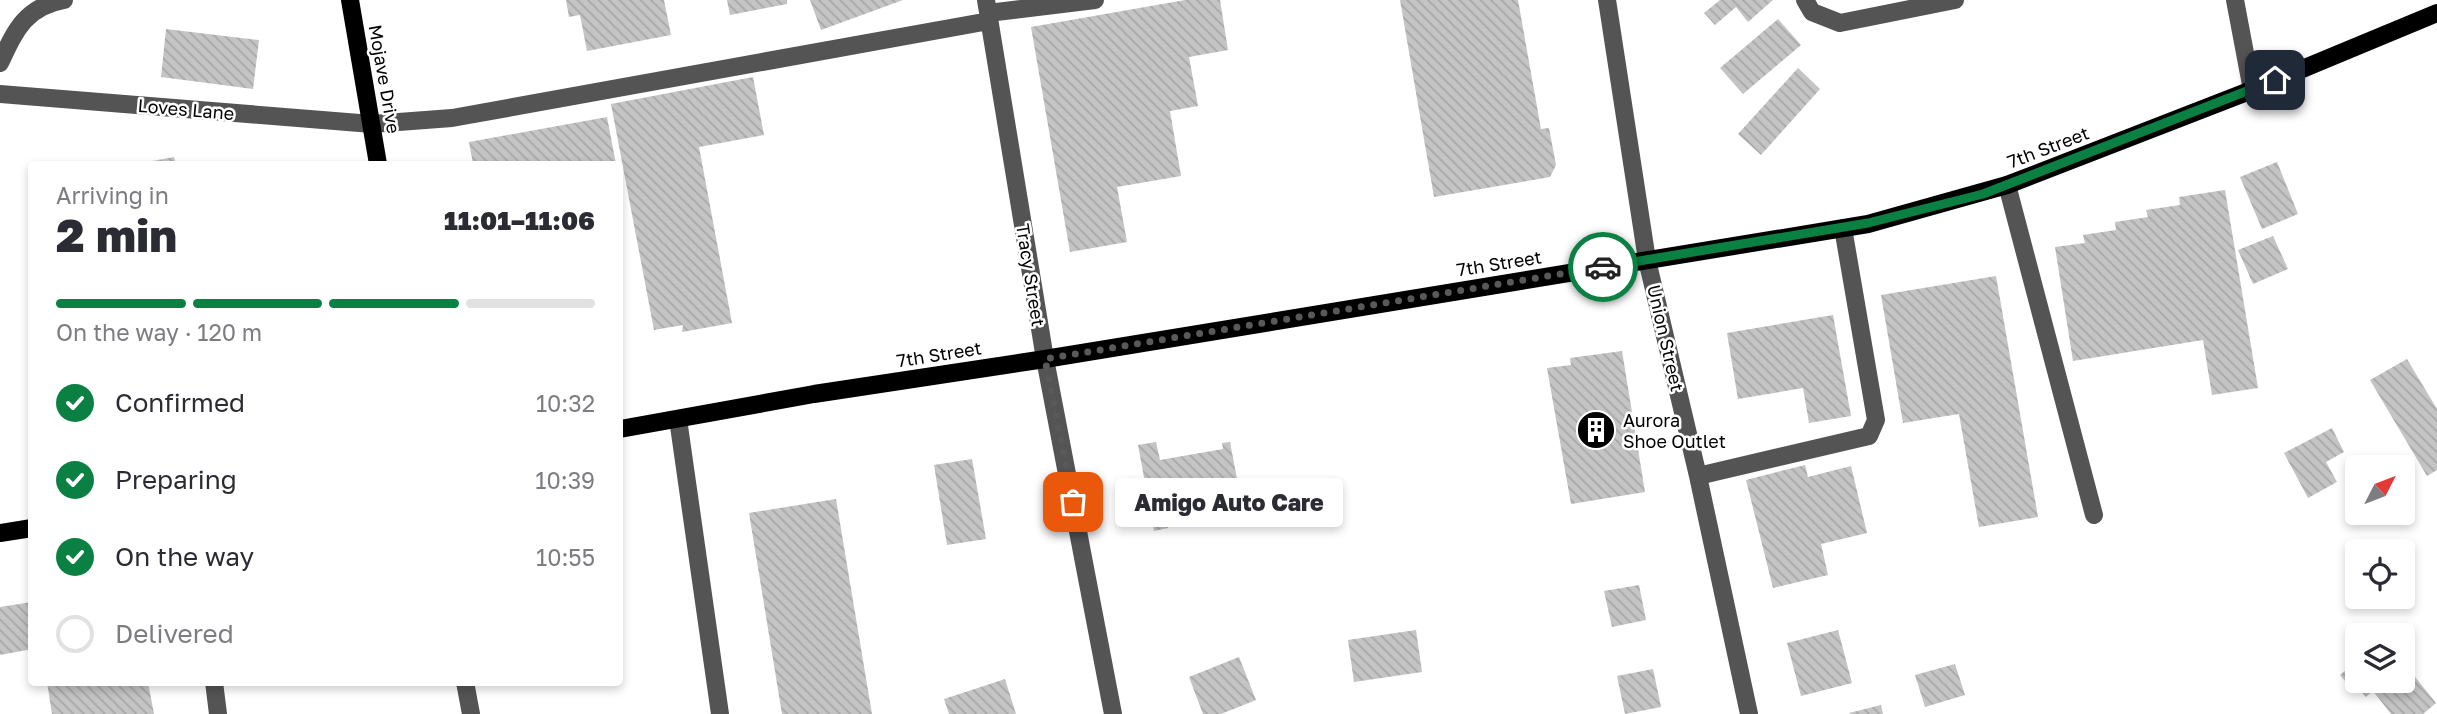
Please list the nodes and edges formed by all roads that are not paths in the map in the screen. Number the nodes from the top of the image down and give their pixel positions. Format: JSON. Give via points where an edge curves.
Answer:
{"nodes":[{"id":1,"x":64,"y":0,"type":"edge"},
{"id":2,"x":351,"y":0,"type":"edge"},
{"id":3,"x":1095,"y":0,"type":"edge"},
{"id":4,"x":1607,"y":0,"type":"edge"},
{"id":5,"x":1805,"y":0,"type":"edge"},
{"id":6,"x":1955,"y":0,"type":"edge"},
{"id":7,"x":2235,"y":0,"type":"edge"},
{"id":8,"x":988,"y":11,"type":"edge"},
{"id":9,"x":2437,"y":13,"type":"edge"},
{"id":10,"x":0,"y":63,"type":"edge"},
{"id":11,"x":2252,"y":90,"type":"junction"},
{"id":12,"x":0,"y":94,"type":"edge"},
{"id":13,"x":372,"y":124,"type":"junction"},
{"id":14,"x":378,"y":161,"type":"edge"},
{"id":15,"x":2007,"y":186,"type":"junction"},
{"id":16,"x":1843,"y":228,"type":"junction"},
{"id":17,"x":1647,"y":260,"type":"junction"},
{"id":18,"x":1045,"y":359,"type":"junction"},
{"id":19,"x":678,"y":419,"type":"junction"},
{"id":20,"x":623,"y":428,"type":"edge"},
{"id":21,"x":1698,"y":476,"type":"junction"},
{"id":22,"x":2094,"y":515,"type":"dead end"},
{"id":23,"x":28,"y":529,"type":"edge"},
{"id":24,"x":0,"y":533,"type":"edge"},
{"id":25,"x":214,"y":686,"type":"edge"},
{"id":26,"x":466,"y":686,"type":"edge"},
{"id":27,"x":218,"y":714,"type":"edge"},
{"id":28,"x":471,"y":714,"type":"edge"},
{"id":29,"x":720,"y":714,"type":"edge"},
{"id":30,"x":1113,"y":714,"type":"edge"},
{"id":31,"x":1749,"y":714,"type":"edge"}],
"edges":[{"from":1,"to":10,"type":"street","via":[[20,22]]},
{"from":2,"to":13,"type":"main road","name":"Mojave Drive"},
{"from":3,"to":8,"type":"street","name":"Loves Lane"},
{"from":4,"to":17,"type":"street","name":"Union Street"},
{"from":5,"to":6,"type":"street","via":[[1812,12],[1840,23]]},
{"from":7,"to":11,"type":"street"},
{"from":8,"to":13,"type":"street","name":"Loves Lane","via":[[452,118]]},
{"from":8,"to":18,"type":"street","name":"Tracy Street"},
{"from":9,"to":11,"type":"main road","name":"7th Street"},
{"from":11,"to":15,"type":"main road","name":"7th Street"},
{"from":12,"to":13,"type":"street","name":"Loves Lane"},
{"from":13,"to":14,"type":"main road","name":"Mojave Drive"},
{"from":15,"to":16,"type":"main road","name":"7th Street"},
{"from":15,"to":22,"type":"street"},
{"from":16,"to":17,"type":"main road","name":"7th Street"},
{"from":16,"to":21,"type":"street","via":[[1877,420],[1869,436]]},
{"from":17,"to":18,"type":"main road","name":"7th Street"},
{"from":17,"to":21,"type":"street","name":"Union Street"},
{"from":18,"to":19,"type":"main road","name":"7th Street"},
{"from":18,"to":30,"type":"street","name":"Tracy Street"},
{"from":19,"to":20,"type":"main road","name":"7th Street"},
{"from":19,"to":29,"type":"street"},
{"from":21,"to":31,"type":"street","name":"Union Street"},
{"from":23,"to":24,"type":"main road"},
{"from":25,"to":27,"type":"street"},
{"from":26,"to":28,"type":"street"}]}
